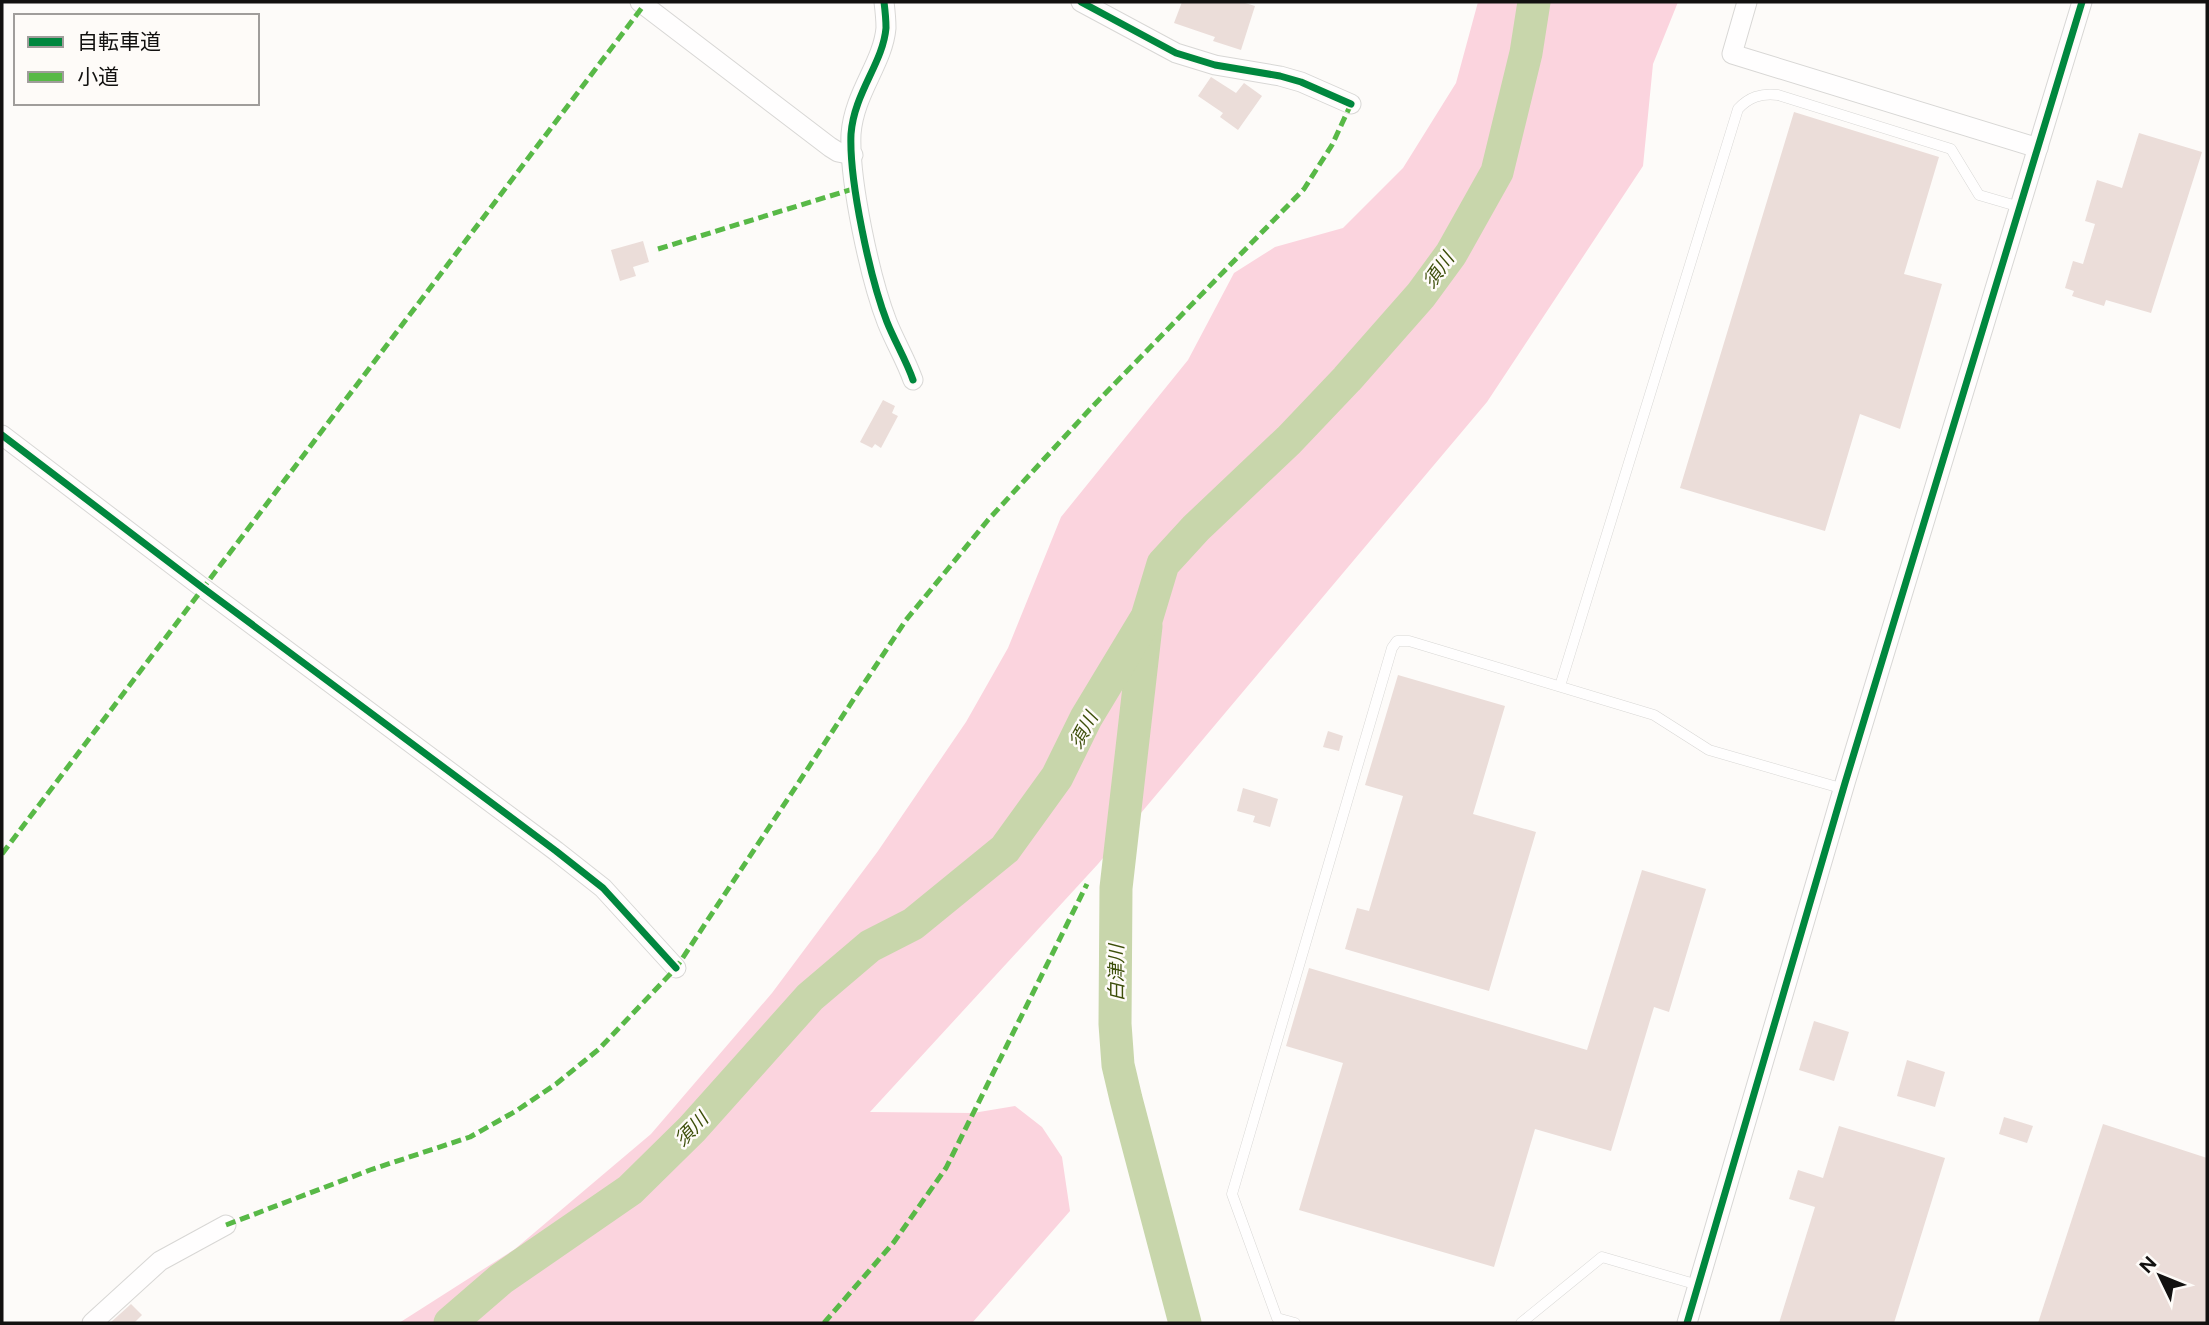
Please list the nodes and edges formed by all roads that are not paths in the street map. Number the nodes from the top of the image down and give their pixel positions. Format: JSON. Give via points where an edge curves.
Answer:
{"nodes":[{"id":1,"x":640,"y":2,"type":"edge"},
{"id":2,"x":884,"y":2,"type":"edge"},
{"id":3,"x":1082,"y":2,"type":"edge"},
{"id":4,"x":1747,"y":2,"type":"edge"},
{"id":5,"x":2082,"y":2,"type":"edge"},
{"id":6,"x":1352,"y":104,"type":"dead end"},
{"id":7,"x":2038,"y":148,"type":"junction"},
{"id":8,"x":853,"y":155,"type":"junction"},
{"id":9,"x":2020,"y":208,"type":"junction"},
{"id":10,"x":913,"y":380,"type":"dead end"},
{"id":11,"x":2,"y":435,"type":"edge"},
{"id":12,"x":1560,"y":687,"type":"junction"},
{"id":13,"x":1844,"y":789,"type":"junction"},
{"id":14,"x":676,"y":968,"type":"dead end"},
{"id":15,"x":226,"y":1225,"type":"dead end"},
{"id":16,"x":1698,"y":1285,"type":"junction"},
{"id":17,"x":92,"y":1323,"type":"edge"},
{"id":18,"x":1295,"y":1323,"type":"edge"},
{"id":19,"x":1521,"y":1323,"type":"edge"},
{"id":20,"x":1687,"y":1323,"type":"edge"}],
"edges":[{"from":1,"to":8,"type":"street","via":[[830,147]]},
{"from":2,"to":8,"type":"street","via":[[886,29],[855,110]]},
{"from":3,"to":6,"type":"street","via":[[1176,52],[1215,65],[1280,76]]},
{"from":4,"to":7,"type":"street","via":[[1732,54]]},
{"from":5,"to":7,"type":"street"},
{"from":7,"to":9,"type":"street"},
{"from":8,"to":10,"type":"street","via":[[879,296]]},
{"from":9,"to":12,"type":"lane","via":[[1979,195],[1951,149],[1778,95],[1746,100],[1738,109]]},
{"from":9,"to":13,"type":"street"},
{"from":11,"to":14,"type":"street","via":[[603,888]]},
{"from":12,"to":13,"type":"lane","via":[[1654,715],[1709,750]]},
{"from":12,"to":18,"type":"lane","via":[[1409,640],[1392,648],[1231,1194],[1277,1318]]},
{"from":13,"to":16,"type":"street"},
{"from":15,"to":17,"type":"street","via":[[160,1261]]},
{"from":16,"to":19,"type":"lane","via":[[1602,1257]]},
{"from":16,"to":20,"type":"street"}]}
